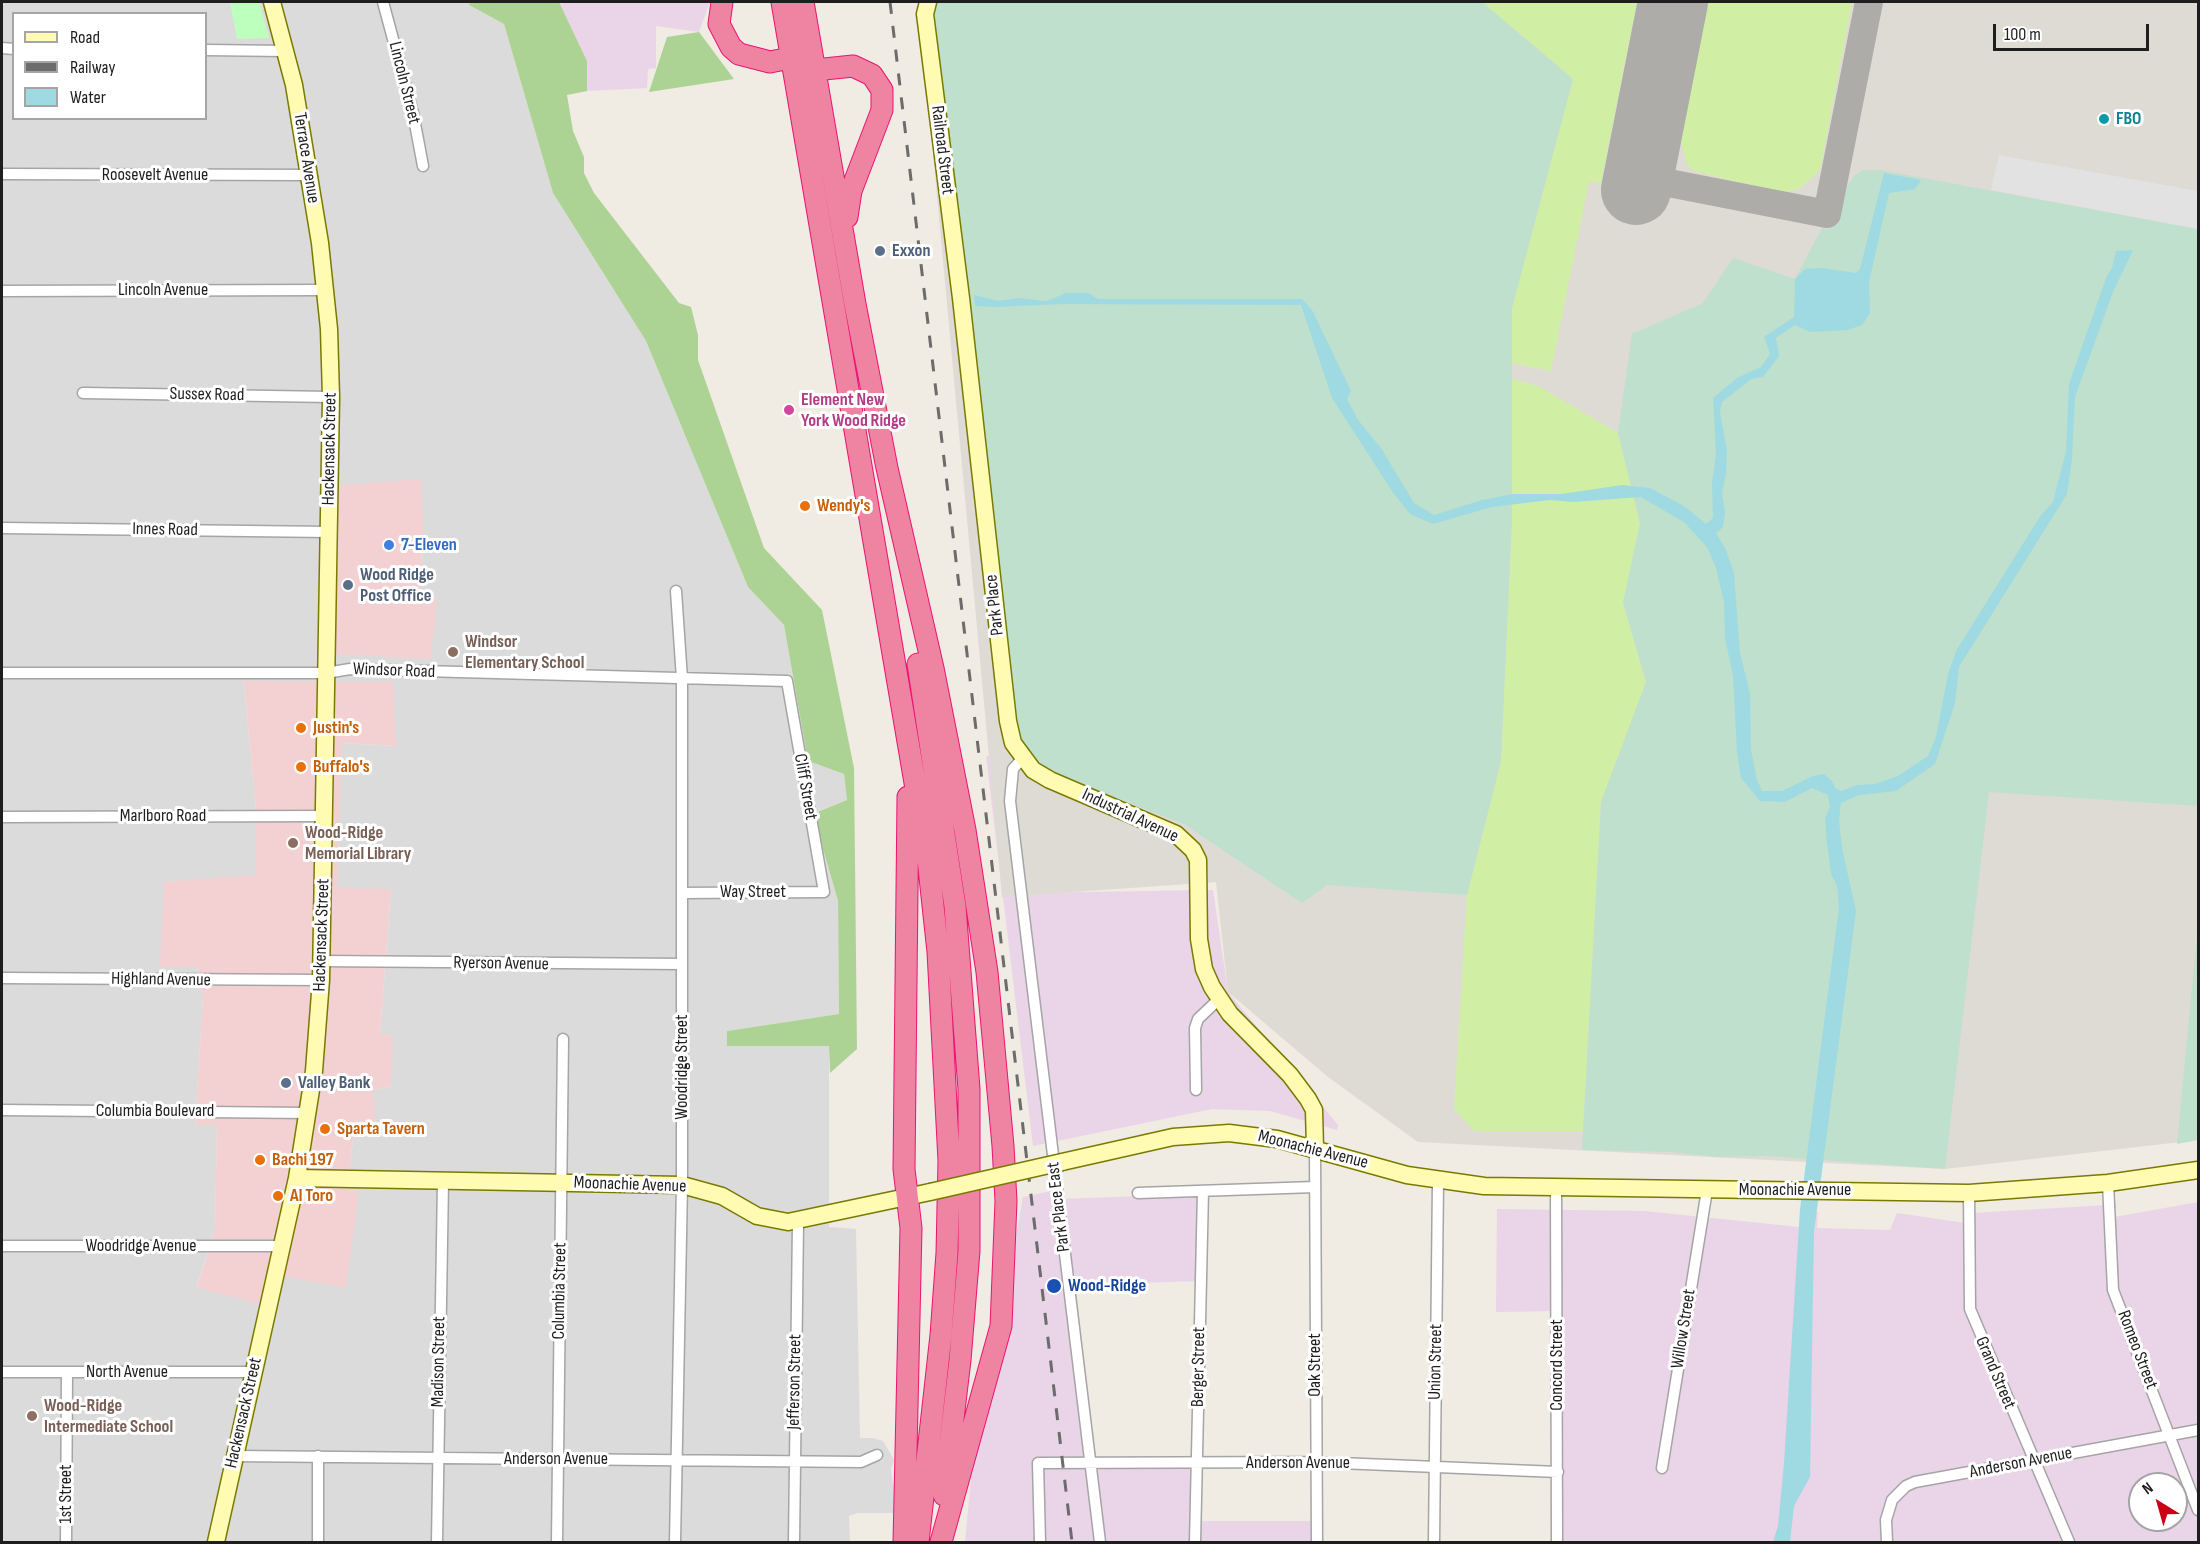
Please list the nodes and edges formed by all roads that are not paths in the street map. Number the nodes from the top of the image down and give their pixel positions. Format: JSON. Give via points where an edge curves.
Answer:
{"nodes":[{"id":1,"x":272,"y":2,"type":"edge"},
{"id":2,"x":384,"y":2,"type":"edge"},
{"id":3,"x":722,"y":2,"type":"edge"},
{"id":4,"x":782,"y":2,"type":"edge"},
{"id":5,"x":803,"y":2,"type":"edge"},
{"id":6,"x":925,"y":6,"type":"edge"},
{"id":7,"x":207,"y":50,"type":"edge"},
{"id":8,"x":285,"y":51,"type":"junction"},
{"id":9,"x":806,"y":61,"type":"junction"},
{"id":10,"x":423,"y":166,"type":"dead end"},
{"id":11,"x":2,"y":174,"type":"edge"},
{"id":12,"x":309,"y":175,"type":"junction"},
{"id":13,"x":845,"y":233,"type":"junction"},
{"id":14,"x":325,"y":290,"type":"junction"},
{"id":15,"x":2,"y":291,"type":"edge"},
{"id":16,"x":961,"y":298,"type":"joint"},
{"id":17,"x":327,"y":316,"type":"joint"},
{"id":18,"x":83,"y":393,"type":"dead end"},
{"id":19,"x":331,"y":397,"type":"junction"},
{"id":20,"x":887,"y":468,"type":"junction"},
{"id":21,"x":2,"y":528,"type":"edge"},
{"id":22,"x":328,"y":532,"type":"junction"},
{"id":23,"x":676,"y":591,"type":"dead end"},
{"id":24,"x":2,"y":673,"type":"edge"},
{"id":25,"x":326,"y":673,"type":"junction"},
{"id":26,"x":682,"y":679,"type":"junction"},
{"id":27,"x":786,"y":681,"type":"joint"},
{"id":28,"x":1022,"y":759,"type":"junction"},
{"id":29,"x":913,"y":779,"type":"junction"},
{"id":30,"x":2,"y":816,"type":"edge"},
{"id":31,"x":325,"y":816,"type":"junction"},
{"id":32,"x":682,"y":892,"type":"junction"},
{"id":33,"x":824,"y":892,"type":"joint"},
{"id":34,"x":321,"y":962,"type":"junction"},
{"id":35,"x":682,"y":964,"type":"junction"},
{"id":36,"x":2,"y":978,"type":"edge"},
{"id":37,"x":321,"y":980,"type":"junction"},
{"id":38,"x":1219,"y":999,"type":"junction"},
{"id":39,"x":563,"y":1038,"type":"dead end"},
{"id":40,"x":1196,"y":1090,"type":"dead end"},
{"id":41,"x":2,"y":1110,"type":"edge"},
{"id":42,"x":308,"y":1113,"type":"junction"},
{"id":43,"x":1316,"y":1148,"type":"junction"},
{"id":44,"x":2199,"y":1170,"type":"edge"},
{"id":45,"x":1005,"y":1175,"type":"junction"},
{"id":46,"x":297,"y":1178,"type":"junction"},
{"id":47,"x":1438,"y":1181,"type":"junction"},
{"id":48,"x":444,"y":1182,"type":"junction"},
{"id":49,"x":563,"y":1183,"type":"junction"},
{"id":50,"x":2108,"y":1183,"type":"junction"},
{"id":51,"x":682,"y":1185,"type":"junction"},
{"id":52,"x":1315,"y":1187,"type":"junction"},
{"id":53,"x":1556,"y":1188,"type":"junction"},
{"id":54,"x":1707,"y":1190,"type":"junction"},
{"id":55,"x":1203,"y":1191,"type":"junction"},
{"id":56,"x":1138,"y":1193,"type":"dead end"},
{"id":57,"x":1969,"y":1193,"type":"junction"},
{"id":58,"x":908,"y":1197,"type":"junction"},
{"id":59,"x":798,"y":1222,"type":"junction"},
{"id":60,"x":2,"y":1246,"type":"edge"},
{"id":61,"x":281,"y":1246,"type":"junction"},
{"id":62,"x":2,"y":1372,"type":"edge"},
{"id":63,"x":254,"y":1372,"type":"junction"},
{"id":64,"x":67,"y":1373,"type":"junction"},
{"id":65,"x":2199,"y":1430,"type":"edge"},
{"id":66,"x":2170,"y":1436,"type":"junction"},
{"id":67,"x":877,"y":1455,"type":"dead end"},
{"id":68,"x":235,"y":1456,"type":"junction"},
{"id":69,"x":318,"y":1456,"type":"junction"},
{"id":70,"x":436,"y":1459,"type":"junction"},
{"id":71,"x":675,"y":1459,"type":"junction"},
{"id":72,"x":557,"y":1460,"type":"junction"},
{"id":73,"x":2032,"y":1460,"type":"junction"},
{"id":74,"x":794,"y":1461,"type":"junction"},
{"id":75,"x":1315,"y":1462,"type":"junction"},
{"id":76,"x":1090,"y":1463,"type":"junction"},
{"id":77,"x":1197,"y":1464,"type":"junction"},
{"id":78,"x":1435,"y":1465,"type":"junction"},
{"id":79,"x":1662,"y":1468,"type":"dead end"},
{"id":80,"x":1558,"y":1472,"type":"junction"},
{"id":81,"x":2199,"y":1510,"type":"edge"},
{"id":82,"x":66,"y":1542,"type":"edge"},
{"id":83,"x":216,"y":1542,"type":"edge"},
{"id":84,"x":318,"y":1542,"type":"edge"},
{"id":85,"x":437,"y":1542,"type":"edge"},
{"id":86,"x":556,"y":1542,"type":"edge"},
{"id":87,"x":675,"y":1542,"type":"edge"},
{"id":88,"x":794,"y":1542,"type":"edge"},
{"id":89,"x":904,"y":1542,"type":"edge"},
{"id":90,"x":918,"y":1542,"type":"edge"},
{"id":91,"x":939,"y":1542,"type":"edge"},
{"id":92,"x":1040,"y":1542,"type":"edge"},
{"id":93,"x":1100,"y":1542,"type":"edge"},
{"id":94,"x":1195,"y":1542,"type":"edge"},
{"id":95,"x":1317,"y":1542,"type":"edge"},
{"id":96,"x":1434,"y":1542,"type":"edge"},
{"id":97,"x":1557,"y":1542,"type":"edge"},
{"id":98,"x":1887,"y":1542,"type":"edge"},
{"id":99,"x":2069,"y":1542,"type":"edge"}],
"edges":[{"from":1,"to":8,"type":"main road","name":"Terrace Avenue"},
{"from":2,"to":10,"type":"street","name":"Lincoln Street"},
{"from":3,"to":9,"type":"highway","via":[[719,24],[730,47],[739,54],[761,62]]},
{"from":4,"to":9,"type":"highway"},
{"from":5,"to":9,"type":"highway"},
{"from":6,"to":16,"type":"main road","name":"Railroad Street"},
{"from":7,"to":8,"type":"street"},
{"from":8,"to":12,"type":"main road","name":"Terrace Avenue"},
{"from":9,"to":13,"type":"highway"},
{"from":9,"to":13,"type":"highway","via":[[853,66],[872,75],[882,90],[882,110],[851,191]]},
{"from":9,"to":29,"type":"highway","via":[[796,81]]},
{"from":11,"to":12,"type":"street","name":"Roosevelt Avenue"},
{"from":12,"to":14,"type":"main road","name":"Terrace Avenue"},
{"from":13,"to":20,"type":"highway"},
{"from":14,"to":15,"type":"street","name":"Lincoln Avenue"},
{"from":14,"to":17,"type":"main road","name":"Terrace Avenue"},
{"from":16,"to":28,"type":"main road","name":"Park Place","via":[[1008,721]]},
{"from":17,"to":19,"type":"main road","name":"Hackensack Street"},
{"from":18,"to":19,"type":"street","name":"Sussex Road"},
{"from":19,"to":22,"type":"main road","name":"Hackensack Street"},
{"from":20,"to":45,"type":"highway","via":[[965,830],[987,972]]},
{"from":20,"to":91,"type":"highway","via":[[946,837],[961,965],[969,1089],[969,1251]]},
{"from":21,"to":22,"type":"street","name":"Innes Road"},
{"from":22,"to":25,"type":"main road","name":"Hackensack Street"},
{"from":23,"to":26,"type":"street","name":"Woodridge Street"},
{"from":24,"to":25,"type":"street","name":"Windsor Road"},
{"from":25,"to":26,"type":"street","name":"Windsor Road","via":[[350,669]]},
{"from":25,"to":31,"type":"main road","name":"Hackensack Street"},
{"from":26,"to":27,"type":"street","name":"Windsor Road"},
{"from":26,"to":32,"type":"street","name":"Woodridge Street"},
{"from":27,"to":33,"type":"street","name":"Cliff Street"},
{"from":28,"to":38,"type":"main road","name":"Industrial Avenue","via":[[1050,780],[1176,834],[1193,850],[1198,860],[1201,957]]},
{"from":28,"to":76,"type":"street","name":"Park Place East","via":[[1013,768],[1010,788]]},
{"from":29,"to":58,"type":"highway","via":[[907,825],[904,1169]]},
{"from":29,"to":90,"type":"highway","via":[[928,859],[938,952],[949,1161],[941,1335]]},
{"from":30,"to":31,"type":"street","name":"Marlboro Road"},
{"from":31,"to":34,"type":"main road","name":"Hackensack Street"},
{"from":32,"to":33,"type":"street","name":"Way Street"},
{"from":32,"to":35,"type":"street","name":"Woodridge Street"},
{"from":34,"to":35,"type":"street","name":"Ryerson Avenue"},
{"from":34,"to":37,"type":"main road","name":"Hackensack Street"},
{"from":35,"to":51,"type":"street","name":"Woodridge Street"},
{"from":36,"to":37,"type":"street","name":"Highland Avenue"},
{"from":37,"to":42,"type":"main road","name":"Hackensack Street"},
{"from":38,"to":40,"type":"street","via":[[1198,1019],[1195,1028]]},
{"from":38,"to":43,"type":"main road","name":"Industrial Avenue","via":[[1308,1099],[1314,1110]]},
{"from":39,"to":49,"type":"street","name":"Columbia Street"},
{"from":41,"to":42,"type":"street","name":"Columbia Boulevard"},
{"from":42,"to":46,"type":"main road","name":"Hackensack Street"},
{"from":43,"to":45,"type":"main road","name":"Moonachie Avenue","bridge":true,"via":[[1256,1135],[1196,1134]]},
{"from":43,"to":47,"type":"main road","name":"Moonachie Avenue"},
{"from":43,"to":52,"type":"street","name":"Oak Street"},
{"from":44,"to":50,"type":"main road","name":"Moonachie Avenue"},
{"from":45,"to":58,"type":"main road","name":"Moonachie Avenue","bridge":true},
{"from":45,"to":91,"type":"highway","via":[[1000,1326]]},
{"from":46,"to":48,"type":"main road","name":"Moonachie Avenue"},
{"from":46,"to":61,"type":"main road","name":"Hackensack Street"},
{"from":47,"to":53,"type":"main road","name":"Moonachie Avenue"},
{"from":47,"to":78,"type":"street","name":"Union Street"},
{"from":48,"to":49,"type":"main road","name":"Moonachie Avenue"},
{"from":48,"to":70,"type":"street","name":"Madison Street"},
{"from":49,"to":51,"type":"main road","name":"Moonachie Avenue"},
{"from":49,"to":72,"type":"street","name":"Columbia Street"},
{"from":50,"to":57,"type":"main road","name":"Moonachie Avenue"},
{"from":50,"to":66,"type":"street","name":"Romeo Street","via":[[2113,1290]]},
{"from":51,"to":59,"type":"main road","name":"Moonachie Avenue","via":[[722,1196],[758,1216]]},
{"from":51,"to":71,"type":"street","name":"Woodridge Street"},
{"from":52,"to":55,"type":"street","name":"Moonachie Avenue"},
{"from":52,"to":75,"type":"street","name":"Oak Street"},
{"from":53,"to":54,"type":"main road","name":"Moonachie Avenue"},
{"from":53,"to":80,"type":"street","name":"Concord Street"},
{"from":54,"to":57,"type":"main road","name":"Moonachie Avenue"},
{"from":54,"to":79,"type":"street","name":"Willow Street"},
{"from":55,"to":56,"type":"street","name":"Moonachie Avenue"},
{"from":55,"to":77,"type":"street","name":"Berger Street"},
{"from":57,"to":73,"type":"street","name":"Grand Street","via":[[1970,1309]]},
{"from":58,"to":59,"type":"main road","name":"Moonachie Avenue"},
{"from":58,"to":89,"type":"highway","via":[[911,1228]]},
{"from":59,"to":74,"type":"street","name":"Jefferson Street"},
{"from":60,"to":61,"type":"street","name":"Woodridge Avenue"},
{"from":61,"to":63,"type":"main road","name":"Hackensack Street"},
{"from":62,"to":64,"type":"street","name":"North Avenue"},
{"from":63,"to":64,"type":"street","name":"North Avenue"},
{"from":63,"to":68,"type":"main road","name":"Hackensack Street"},
{"from":64,"to":82,"type":"street","name":"1st Street"},
{"from":65,"to":66,"type":"street","name":"Anderson Avenue"},
{"from":66,"to":73,"type":"street","name":"Anderson Avenue"},
{"from":66,"to":81,"type":"street","name":"Romeo Street"},
{"from":67,"to":74,"type":"street","name":"Anderson Avenue","via":[[861,1462]]},
{"from":68,"to":69,"type":"street","name":"Anderson Avenue"},
{"from":68,"to":83,"type":"main road","name":"Hackensack Street"},
{"from":69,"to":70,"type":"street","name":"Anderson Avenue"},
{"from":69,"to":84,"type":"street"},
{"from":70,"to":72,"type":"street","name":"Anderson Avenue"},
{"from":70,"to":85,"type":"street","name":"Madison Street"},
{"from":71,"to":72,"type":"street","name":"Anderson Avenue"},
{"from":71,"to":74,"type":"street","name":"Anderson Avenue"},
{"from":71,"to":87,"type":"street","name":"Woodridge Street"},
{"from":72,"to":86,"type":"street","name":"Columbia Street"},
{"from":73,"to":98,"type":"street","name":"Anderson Avenue","via":[[1906,1486],[1887,1509]]},
{"from":73,"to":99,"type":"street","name":"Grand Street"},
{"from":74,"to":88,"type":"street","name":"Jefferson Street"},
{"from":75,"to":77,"type":"street","name":"Anderson Avenue"},
{"from":75,"to":78,"type":"street","name":"Anderson Avenue"},
{"from":75,"to":95,"type":"street","name":"Oak Street"},
{"from":76,"to":77,"type":"street","name":"Anderson Avenue"},
{"from":76,"to":92,"type":"street","name":"Anderson Avenue","via":[[1038,1463]]},
{"from":76,"to":93,"type":"street","name":"Park Place East"},
{"from":77,"to":94,"type":"street","name":"Berger Street"},
{"from":78,"to":80,"type":"street","name":"Anderson Avenue"},
{"from":78,"to":96,"type":"street","name":"Union Street"},
{"from":80,"to":97,"type":"street","name":"Concord Street"}]}
